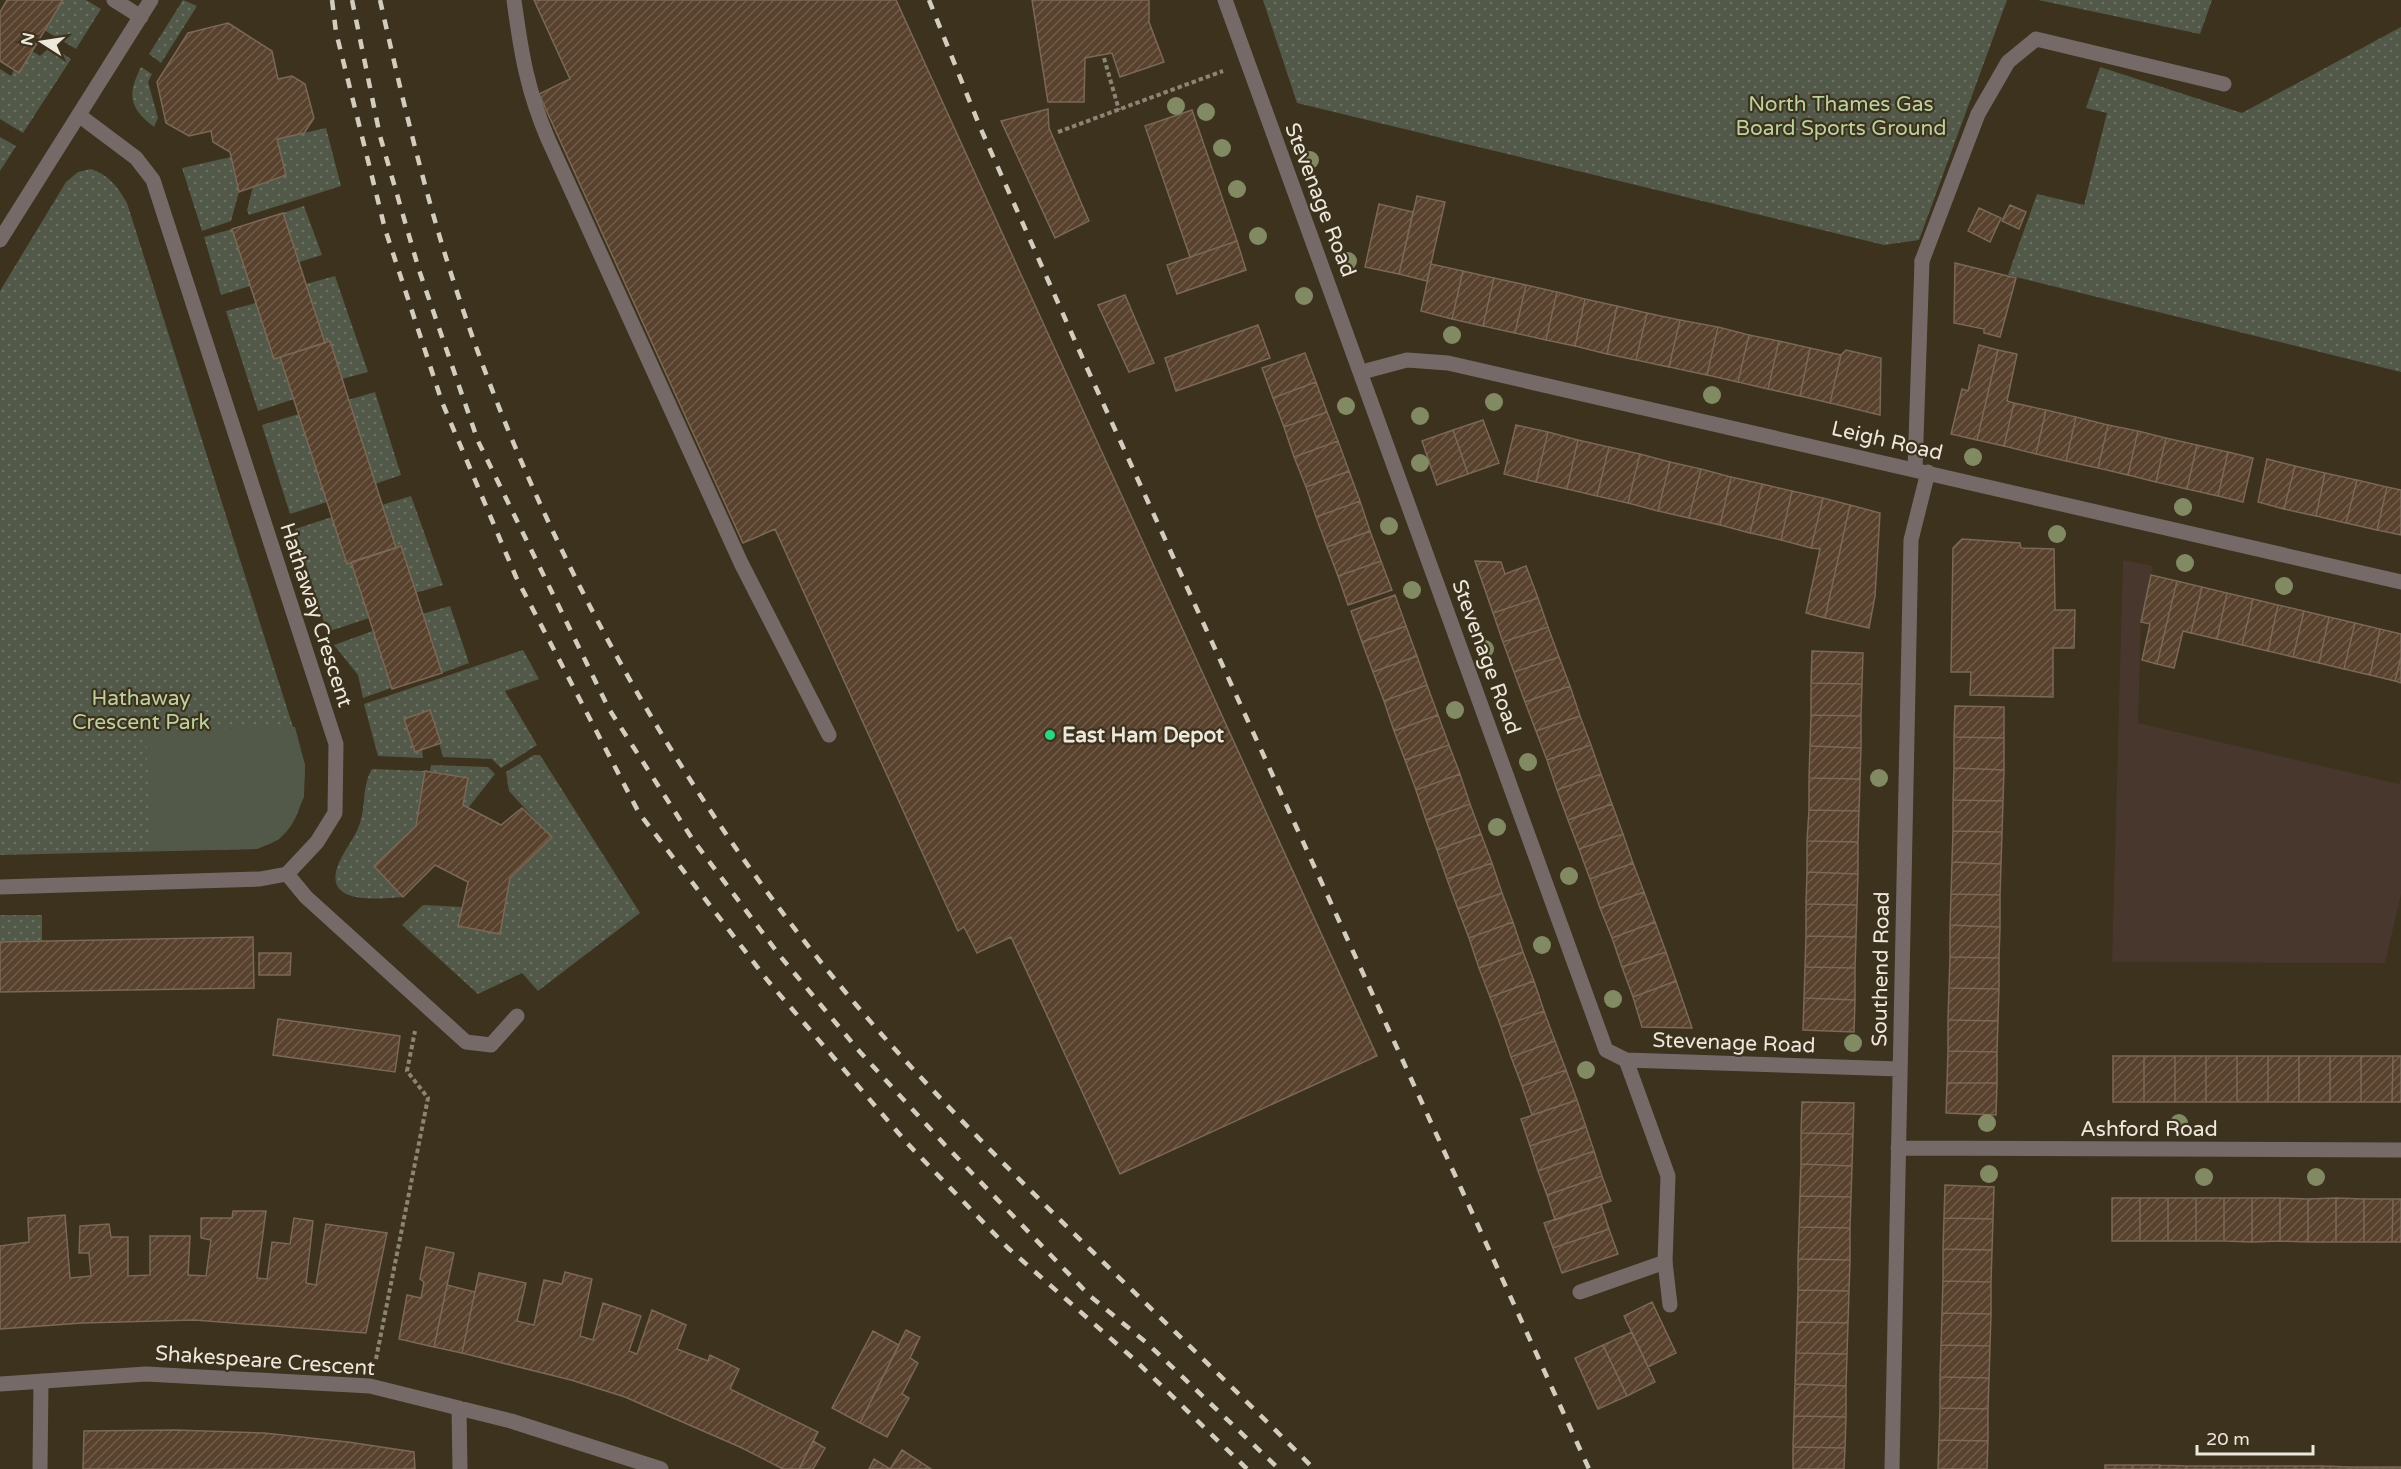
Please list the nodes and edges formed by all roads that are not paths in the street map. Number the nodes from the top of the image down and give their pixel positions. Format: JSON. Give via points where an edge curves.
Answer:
{"nodes":[{"id":1,"x":114,"y":0,"type":"edge"},
{"id":2,"x":151,"y":0,"type":"edge"},
{"id":3,"x":514,"y":0,"type":"edge"},
{"id":4,"x":1225,"y":0,"type":"edge"},
{"id":5,"x":141,"y":17,"type":"junction"},
{"id":6,"x":2224,"y":84,"type":"dead end"},
{"id":7,"x":80,"y":116,"type":"junction"},
{"id":8,"x":0,"y":240,"type":"edge"},
{"id":9,"x":1362,"y":372,"type":"junction"},
{"id":10,"x":1921,"y":471,"type":"junction"},
{"id":11,"x":2401,"y":582,"type":"edge"},
{"id":12,"x":829,"y":735,"type":"dead end"},
{"id":13,"x":286,"y":874,"type":"junction"},
{"id":14,"x":0,"y":887,"type":"edge"},
{"id":15,"x":517,"y":1016,"type":"dead end"},
{"id":16,"x":1626,"y":1060,"type":"junction"},
{"id":17,"x":1900,"y":1069,"type":"junction"},
{"id":18,"x":1898,"y":1148,"type":"junction"},
{"id":19,"x":2401,"y":1150,"type":"edge"},
{"id":20,"x":1665,"y":1262,"type":"junction"},
{"id":21,"x":1580,"y":1292,"type":"dead end"},
{"id":22,"x":1670,"y":1305,"type":"dead end"},
{"id":23,"x":41,"y":1381,"type":"junction"},
{"id":24,"x":0,"y":1384,"type":"edge"},
{"id":25,"x":459,"y":1408,"type":"junction"},
{"id":26,"x":40,"y":1469,"type":"edge"},
{"id":27,"x":460,"y":1469,"type":"edge"},
{"id":28,"x":661,"y":1469,"type":"edge"},
{"id":29,"x":1892,"y":1469,"type":"edge"}],
"edges":[{"from":1,"to":5,"type":"street"},
{"from":2,"to":5,"type":"street"},
{"from":3,"to":12,"type":"street","via":[[522,65],[548,139],[741,563]]},
{"from":4,"to":9,"type":"street","name":"Stevenage Road"},
{"from":5,"to":7,"type":"street"},
{"from":6,"to":10,"type":"street","name":"Southend Road","via":[[2036,39],[2007,62],[1978,114],[1922,261]]},
{"from":7,"to":8,"type":"street"},
{"from":7,"to":13,"type":"street","name":"Hathaway Crescent","via":[[136,158],[153,180],[336,744],[335,813],[317,842]]},
{"from":9,"to":10,"type":"street","name":"Leigh Road","via":[[1407,360],[1437,361]]},
{"from":9,"to":16,"type":"street","name":"Stevenage Road","via":[[1600,1037],[1606,1050]]},
{"from":10,"to":11,"type":"street","name":"Leigh Road"},
{"from":10,"to":17,"type":"street","name":"Southend Road","via":[[1911,540]]},
{"from":13,"to":14,"type":"street","via":[[260,879]]},
{"from":13,"to":15,"type":"street","via":[[306,897],[466,1042],[490,1045]]},
{"from":16,"to":17,"type":"street","name":"Stevenage Road"},
{"from":16,"to":20,"type":"street","via":[[1668,1176]]},
{"from":17,"to":18,"type":"street","name":"Southend Road"},
{"from":18,"to":19,"type":"street","name":"Ashford Road"},
{"from":18,"to":29,"type":"street","name":"Southend Road"},
{"from":20,"to":21,"type":"street"},
{"from":20,"to":22,"type":"street"},
{"from":23,"to":24,"type":"street","name":"Shakespeare Crescent"},
{"from":23,"to":25,"type":"street","name":"Shakespeare Crescent","via":[[146,1374],[370,1386]]},
{"from":23,"to":26,"type":"street"},
{"from":25,"to":27,"type":"street"},
{"from":25,"to":28,"type":"street","name":"Shakespeare Crescent"}]}
